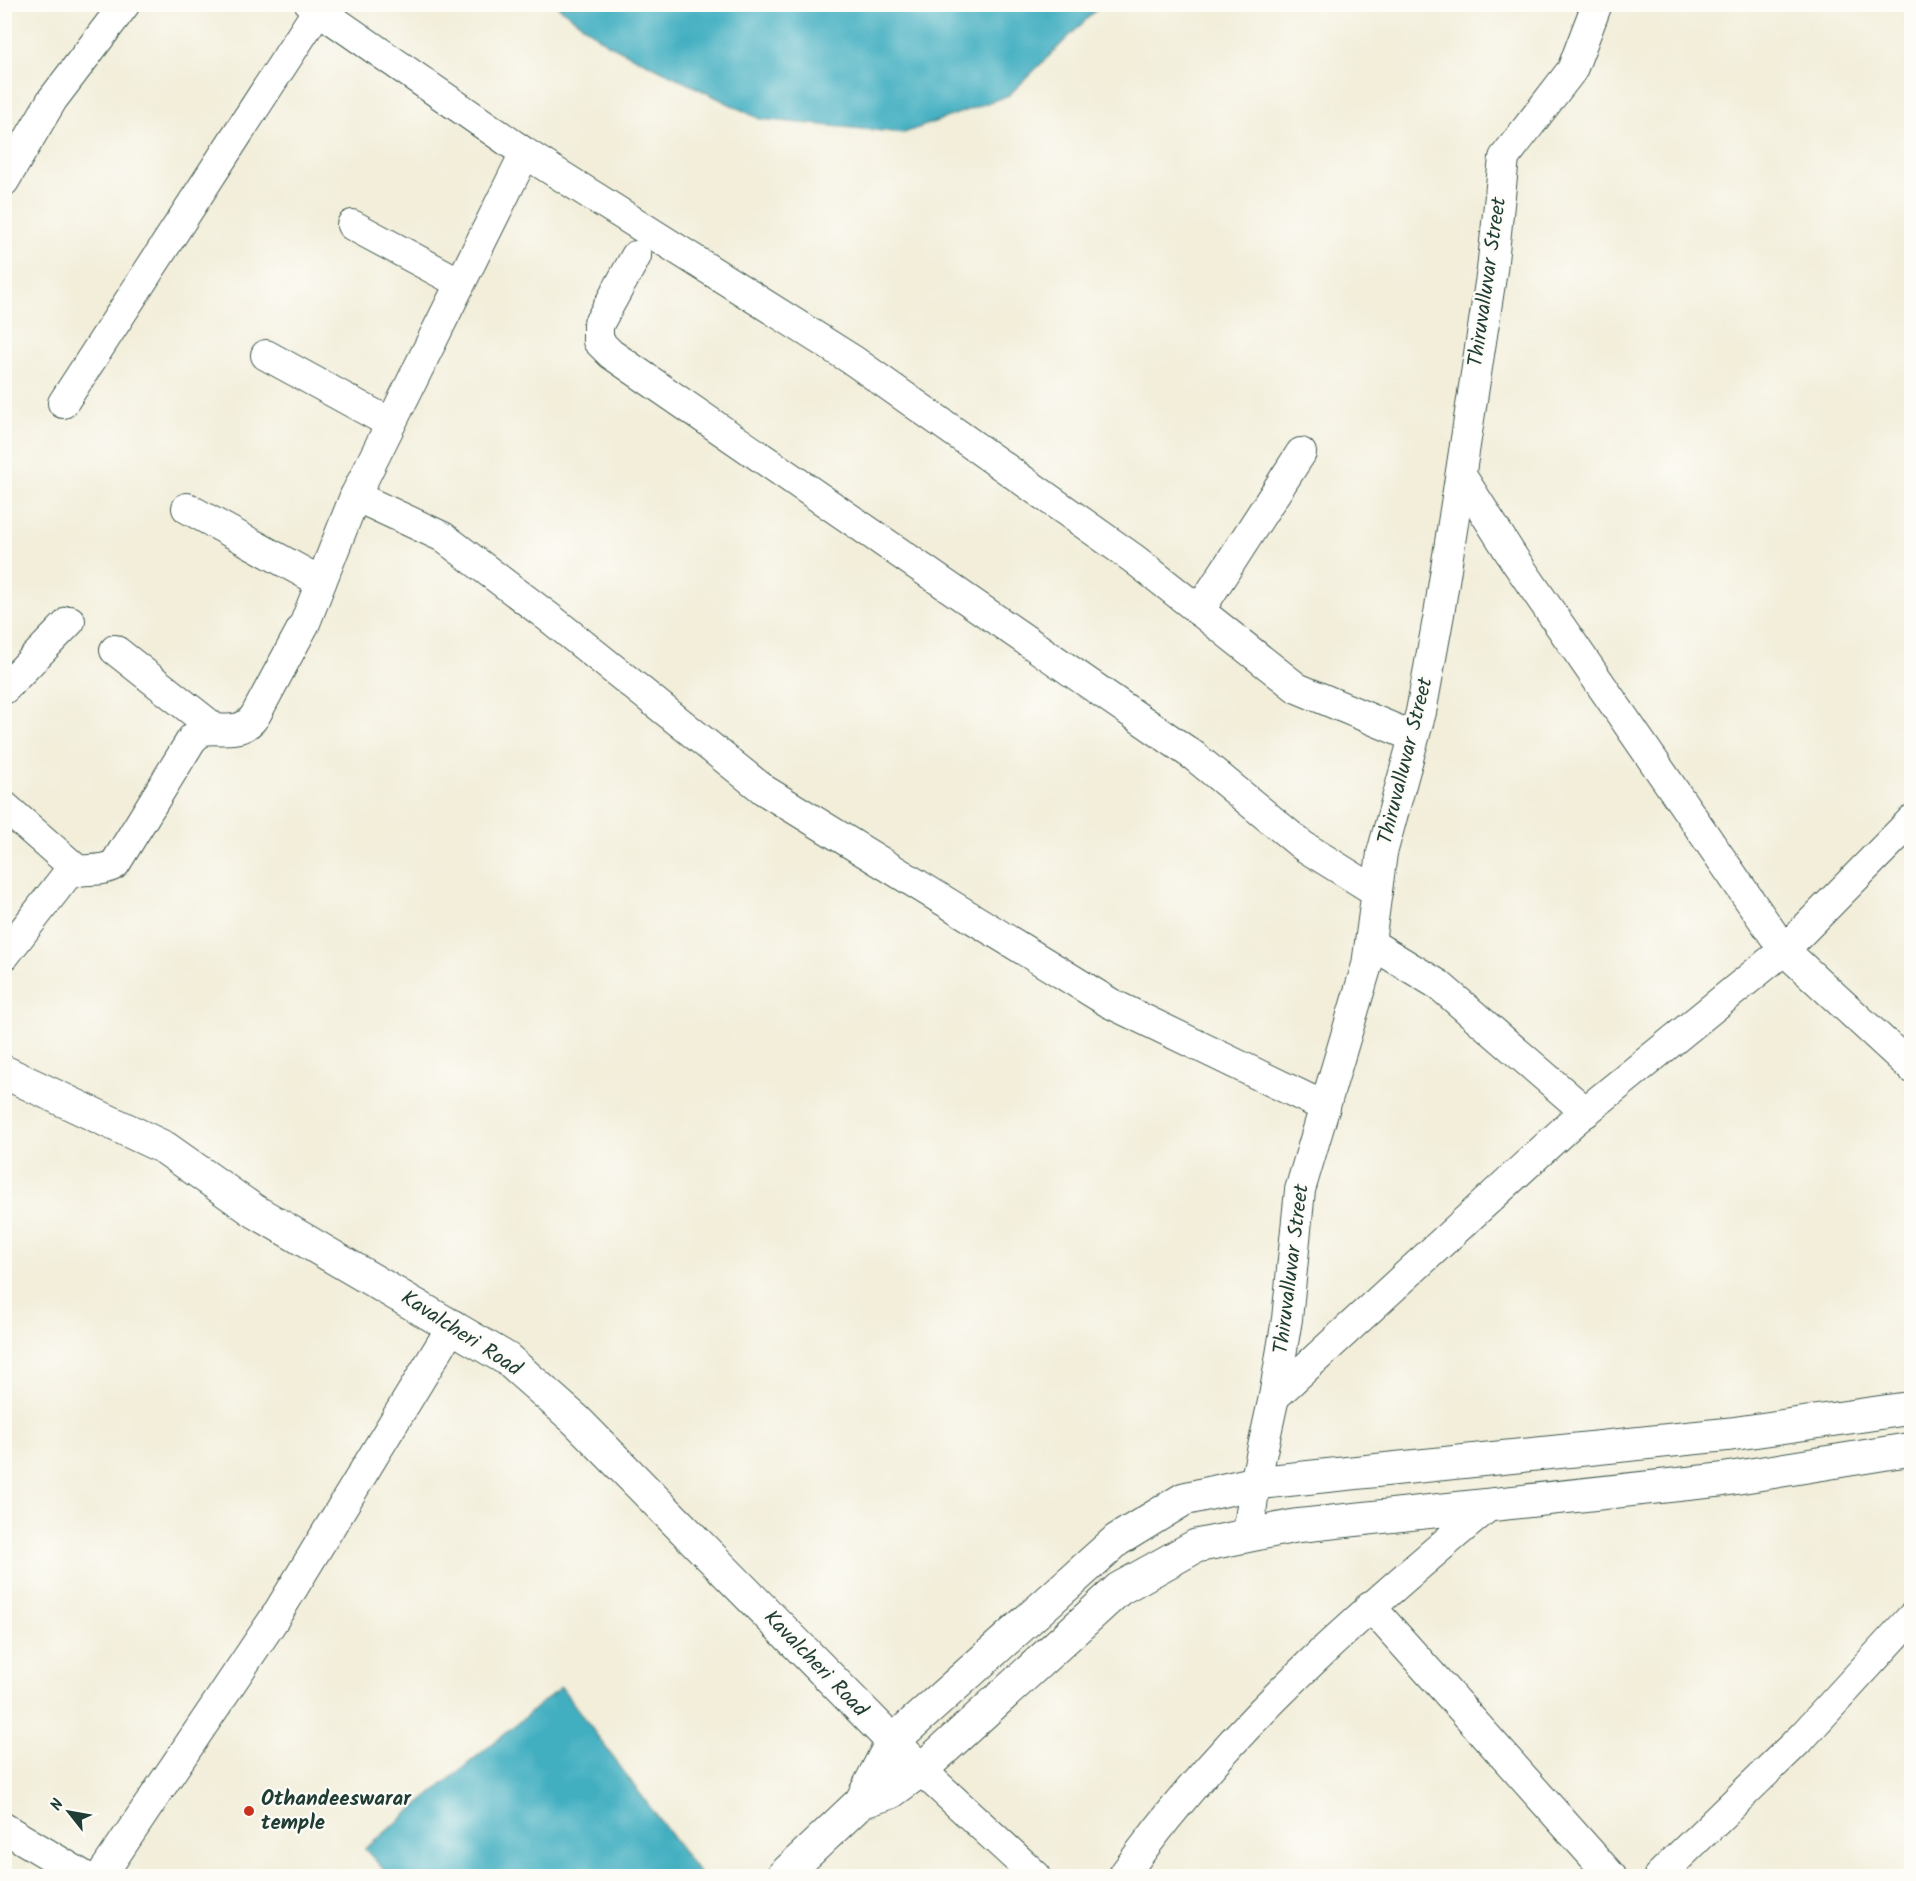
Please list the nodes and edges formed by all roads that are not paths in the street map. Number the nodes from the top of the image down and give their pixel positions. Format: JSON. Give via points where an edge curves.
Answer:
{"nodes":[{"id":1,"x":125,"y":4,"type":"edge"},
{"id":2,"x":1597,"y":4,"type":"edge"},
{"id":3,"x":314,"y":7,"type":"edge"},
{"id":4,"x":525,"y":153,"type":"junction"},
{"id":5,"x":4,"y":181,"type":"edge"},
{"id":6,"x":352,"y":225,"type":"dead end"},
{"id":7,"x":636,"y":256,"type":"dead end"},
{"id":8,"x":460,"y":283,"type":"junction"},
{"id":9,"x":266,"y":355,"type":"dead end"},
{"id":10,"x":63,"y":403,"type":"dead end"},
{"id":11,"x":390,"y":423,"type":"junction"},
{"id":12,"x":1301,"y":453,"type":"dead end"},
{"id":13,"x":1462,"y":477,"type":"junction"},
{"id":14,"x":355,"y":496,"type":"junction"},
{"id":15,"x":187,"y":508,"type":"dead end"},
{"id":16,"x":321,"y":582,"type":"junction"},
{"id":17,"x":1199,"y":611,"type":"junction"},
{"id":18,"x":70,"y":621,"type":"dead end"},
{"id":19,"x":115,"y":650,"type":"dead end"},
{"id":20,"x":4,"y":689,"type":"edge"},
{"id":21,"x":214,"y":728,"type":"junction"},
{"id":22,"x":1414,"y":737,"type":"junction"},
{"id":23,"x":4,"y":806,"type":"edge"},
{"id":24,"x":1911,"y":820,"type":"edge"},
{"id":25,"x":76,"y":869,"type":"junction"},
{"id":26,"x":1377,"y":892,"type":"junction"},
{"id":27,"x":1370,"y":943,"type":"junction"},
{"id":28,"x":1784,"y":950,"type":"junction"},
{"id":29,"x":4,"y":956,"type":"edge"},
{"id":30,"x":1911,"y":1068,"type":"edge"},
{"id":31,"x":4,"y":1072,"type":"edge"},
{"id":32,"x":1325,"y":1107,"type":"junction"},
{"id":33,"x":1586,"y":1112,"type":"junction"},
{"id":34,"x":453,"y":1325,"type":"junction"},
{"id":35,"x":1274,"y":1397,"type":"junction"},
{"id":36,"x":1911,"y":1408,"type":"edge"},
{"id":37,"x":1911,"y":1449,"type":"edge"},
{"id":38,"x":1255,"y":1483,"type":"junction"},
{"id":39,"x":1490,"y":1506,"type":"junction"},
{"id":40,"x":1248,"y":1535,"type":"junction"},
{"id":41,"x":1370,"y":1606,"type":"junction"},
{"id":42,"x":1911,"y":1617,"type":"edge"},
{"id":43,"x":892,"y":1742,"type":"junction"},
{"id":44,"x":921,"y":1770,"type":"junction"},
{"id":45,"x":861,"y":1802,"type":"junction"},
{"id":46,"x":4,"y":1827,"type":"edge"},
{"id":47,"x":84,"y":1876,"type":"edge"},
{"id":48,"x":101,"y":1876,"type":"edge"},
{"id":49,"x":783,"y":1876,"type":"edge"},
{"id":50,"x":1036,"y":1876,"type":"edge"},
{"id":51,"x":1123,"y":1876,"type":"edge"},
{"id":52,"x":1611,"y":1876,"type":"edge"},
{"id":53,"x":1659,"y":1876,"type":"edge"}],
"edges":[{"from":1,"to":5,"type":"street","via":[[52,100]]},
{"from":2,"to":13,"type":"street","name":"Thiruvalluvar Street","via":[[1572,70],[1504,158]]},
{"from":3,"to":4,"type":"street"},
{"from":3,"to":10,"type":"street"},
{"from":4,"to":8,"type":"street"},
{"from":4,"to":17,"type":"street","via":[[854,361],[1134,560]]},
{"from":6,"to":8,"type":"street"},
{"from":7,"to":26,"type":"street","via":[[598,325],[598,341],[611,354],[1194,756],[1303,846]]},
{"from":8,"to":11,"type":"street"},
{"from":9,"to":11,"type":"street"},
{"from":11,"to":14,"type":"street"},
{"from":12,"to":17,"type":"street"},
{"from":13,"to":22,"type":"street","name":"Thiruvalluvar Street"},
{"from":13,"to":28,"type":"street","via":[[1514,559]]},
{"from":14,"to":16,"type":"street"},
{"from":14,"to":32,"type":"street","via":[[443,537],[764,790],[1110,1003]]},
{"from":15,"to":16,"type":"street"},
{"from":16,"to":21,"type":"street","via":[[305,622],[249,724],[239,730]]},
{"from":17,"to":22,"type":"street","via":[[1297,688]]},
{"from":18,"to":20,"type":"street"},
{"from":19,"to":21,"type":"street"},
{"from":21,"to":25,"type":"street","via":[[202,730],[192,739],[115,864],[97,871]]},
{"from":22,"to":26,"type":"street","name":"Thiruvalluvar Street","via":[[1382,853]]},
{"from":23,"to":25,"type":"street"},
{"from":24,"to":28,"type":"street"},
{"from":25,"to":29,"type":"street","via":[[66,876]]},
{"from":26,"to":27,"type":"street","name":"Thiruvalluvar Street"},
{"from":27,"to":32,"type":"street","name":"Thiruvalluvar Street"},
{"from":27,"to":33,"type":"street","via":[[1439,985]]},
{"from":28,"to":30,"type":"street"},
{"from":28,"to":33,"type":"street"},
{"from":31,"to":34,"type":"main road","name":"Kavalcheri Road","via":[[165,1148],[254,1210]]},
{"from":32,"to":35,"type":"street","name":"Thiruvalluvar Street","via":[[1300,1190],[1287,1319]]},
{"from":33,"to":35,"type":"street"},
{"from":34,"to":43,"type":"main road","name":"Kavalcheri Road","via":[[507,1359],[576,1420]]},
{"from":34,"to":48,"type":"street","via":[[274,1619]]},
{"from":35,"to":38,"type":"street","name":"Thiruvalluvar Street"},
{"from":36,"to":38,"type":"main road","via":[[1731,1434]]},
{"from":37,"to":39,"type":"main road","via":[[1720,1480]]},
{"from":38,"to":40,"type":"street","name":"Thiruvalluvar Street"},
{"from":38,"to":43,"type":"main road","via":[[1184,1499],[1117,1539]]},
{"from":39,"to":40,"type":"main road","via":[[1295,1526]]},
{"from":39,"to":41,"type":"street"},
{"from":40,"to":44,"type":"main road","via":[[1196,1546],[1119,1589]]},
{"from":41,"to":51,"type":"street","via":[[1274,1696],[1160,1823]]},
{"from":41,"to":52,"type":"street"},
{"from":42,"to":53,"type":"street","via":[[1803,1736]]},
{"from":43,"to":44,"type":"main road","name":"Kavalcheri Road"},
{"from":43,"to":45,"type":"main road"},
{"from":44,"to":45,"type":"main road","via":[[891,1792]]},
{"from":44,"to":50,"type":"street"},
{"from":45,"to":49,"type":"main road"},
{"from":46,"to":47,"type":"street"}]}
